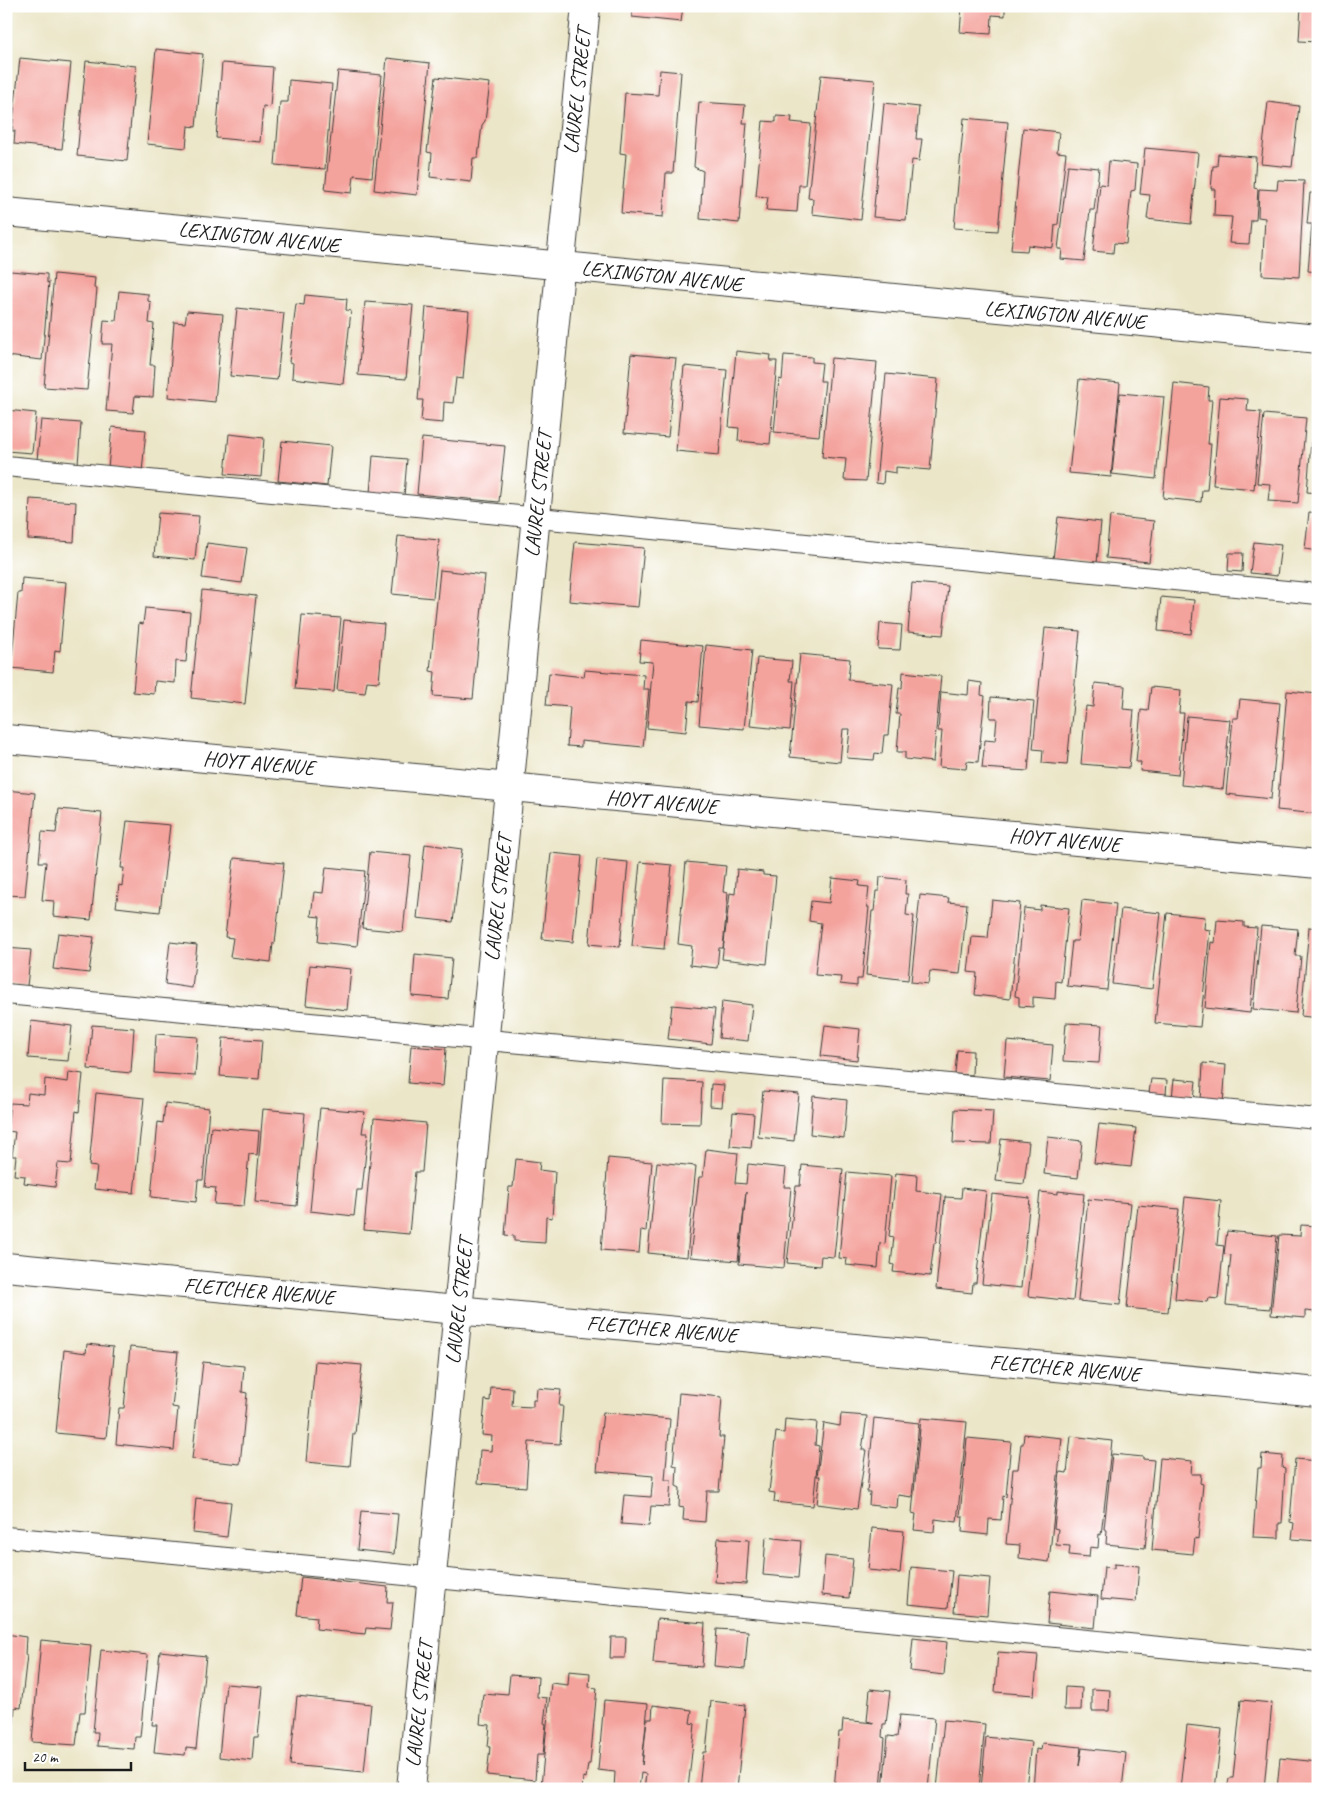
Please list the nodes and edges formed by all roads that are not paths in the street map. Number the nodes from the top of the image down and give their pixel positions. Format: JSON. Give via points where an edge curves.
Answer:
{"nodes":[{"id":1,"x":586,"y":6,"type":"edge"},
{"id":2,"x":6,"y":212,"type":"edge"},
{"id":3,"x":560,"y":266,"type":"junction"},
{"id":4,"x":1318,"y":339,"type":"edge"},
{"id":5,"x":6,"y":466,"type":"edge"},
{"id":6,"x":536,"y":518,"type":"junction"},
{"id":7,"x":1318,"y":594,"type":"edge"},
{"id":8,"x":6,"y":739,"type":"edge"},
{"id":9,"x":509,"y":787,"type":"junction"},
{"id":10,"x":1318,"y":864,"type":"edge"},
{"id":11,"x":6,"y":994,"type":"edge"},
{"id":12,"x":484,"y":1040,"type":"junction"},
{"id":13,"x":1318,"y":1119,"type":"edge"},
{"id":14,"x":6,"y":1267,"type":"edge"},
{"id":15,"x":458,"y":1310,"type":"junction"},
{"id":16,"x":1318,"y":1392,"type":"edge"},
{"id":17,"x":6,"y":1537,"type":"edge"},
{"id":18,"x":432,"y":1578,"type":"junction"},
{"id":19,"x":1318,"y":1662,"type":"edge"},
{"id":20,"x":411,"y":1789,"type":"edge"}],
"edges":[{"from":1,"to":3,"type":"street","name":"LAUREL STREET"},
{"from":2,"to":3,"type":"street","name":"LEXINGTON AVENUE"},
{"from":3,"to":4,"type":"street","name":"LEXINGTON AVENUE"},
{"from":3,"to":6,"type":"street","name":"LAUREL STREET"},
{"from":5,"to":6,"type":"lane"},
{"from":6,"to":7,"type":"lane"},
{"from":6,"to":9,"type":"street","name":"LAUREL STREET"},
{"from":8,"to":9,"type":"street","name":"HOYT AVENUE"},
{"from":9,"to":10,"type":"street","name":"HOYT AVENUE"},
{"from":9,"to":12,"type":"street","name":"LAUREL STREET"},
{"from":11,"to":12,"type":"lane"},
{"from":12,"to":13,"type":"lane"},
{"from":12,"to":15,"type":"street","name":"LAUREL STREET"},
{"from":14,"to":15,"type":"street","name":"FLETCHER AVENUE"},
{"from":15,"to":16,"type":"street","name":"FLETCHER AVENUE"},
{"from":15,"to":18,"type":"street","name":"LAUREL STREET"},
{"from":17,"to":18,"type":"lane"},
{"from":18,"to":19,"type":"lane"},
{"from":18,"to":20,"type":"street","name":"LAUREL STREET"}]}
